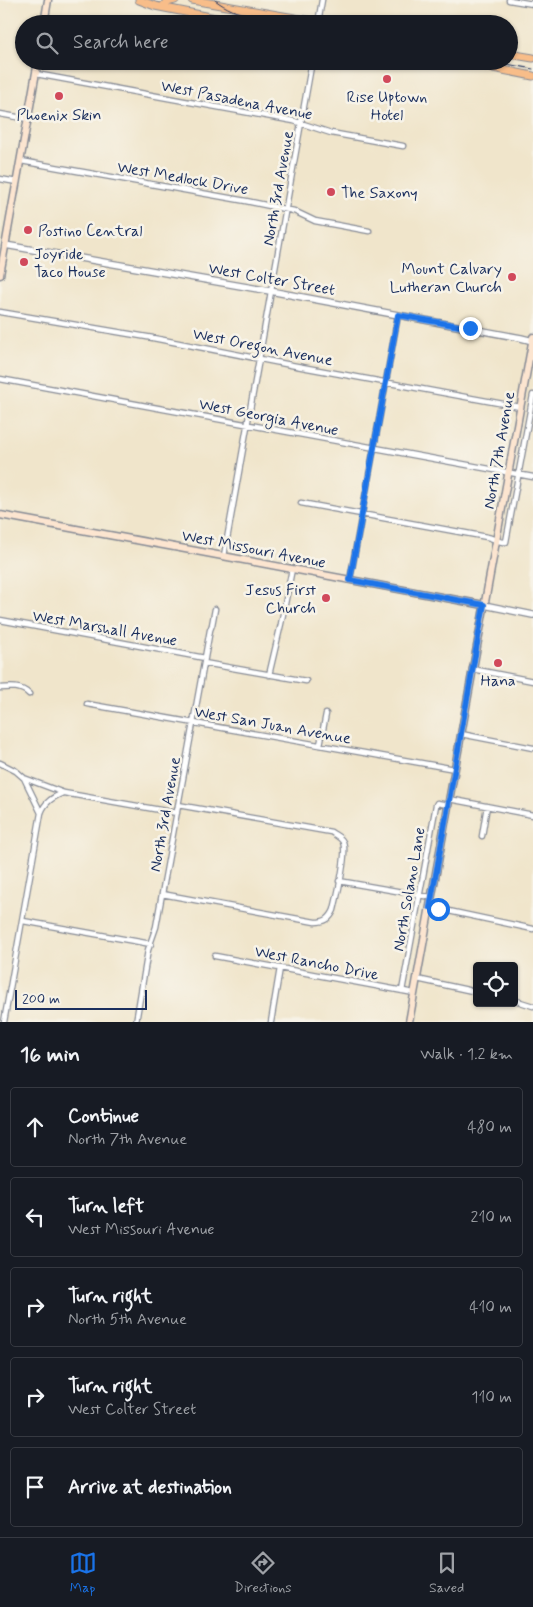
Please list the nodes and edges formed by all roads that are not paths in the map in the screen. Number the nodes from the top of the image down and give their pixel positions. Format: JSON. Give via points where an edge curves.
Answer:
{"nodes":[{"id":1,"x":48,"y":0,"type":"edge"},
{"id":2,"x":139,"y":0,"type":"edge"},
{"id":3,"x":175,"y":0,"type":"edge"},
{"id":4,"x":192,"y":0,"type":"edge"},
{"id":5,"x":322,"y":0,"type":"edge"},
{"id":6,"x":509,"y":0,"type":"edge"},
{"id":7,"x":533,"y":4,"type":"edge"},
{"id":8,"x":162,"y":7,"type":"junction"},
{"id":9,"x":46,"y":15,"type":"edge"},
{"id":10,"x":202,"y":15,"type":"edge"},
{"id":11,"x":274,"y":15,"type":"edge"},
{"id":12,"x":319,"y":15,"type":"edge"},
{"id":13,"x":518,"y":56,"type":"edge"},
{"id":14,"x":533,"y":58,"type":"edge"},
{"id":15,"x":37,"y":70,"type":"edge"},
{"id":16,"x":310,"y":70,"type":"edge"},
{"id":17,"x":503,"y":70,"type":"edge"},
{"id":18,"x":36,"y":74,"type":"junction"},
{"id":19,"x":533,"y":76,"type":"edge"},
{"id":20,"x":0,"y":114,"type":"edge"},
{"id":21,"x":28,"y":119,"type":"junction"},
{"id":22,"x":301,"y":123,"type":"junction"},
{"id":23,"x":403,"y":146,"type":"dead end"},
{"id":24,"x":21,"y":160,"type":"junction"},
{"id":25,"x":0,"y":179,"type":"edge"},
{"id":26,"x":17,"y":182,"type":"junction"},
{"id":27,"x":285,"y":209,"type":"junction"},
{"id":28,"x":369,"y":231,"type":"dead end"},
{"id":29,"x":3,"y":245,"type":"edge"},
{"id":30,"x":0,"y":275,"type":"edge"},
{"id":31,"x":270,"y":291,"type":"junction"},
{"id":32,"x":0,"y":312,"type":"edge"},
{"id":33,"x":398,"y":315,"type":"junction"},
{"id":34,"x":533,"y":340,"type":"edge"},
{"id":35,"x":258,"y":359,"type":"junction"},
{"id":36,"x":0,"y":379,"type":"edge"},
{"id":37,"x":386,"y":382,"type":"junction"},
{"id":38,"x":533,"y":394,"type":"edge"},
{"id":39,"x":520,"y":407,"type":"junction"},
{"id":40,"x":531,"y":412,"type":"edge"},
{"id":41,"x":246,"y":425,"type":"junction"},
{"id":42,"x":374,"y":449,"type":"junction"},
{"id":43,"x":508,"y":472,"type":"junction"},
{"id":44,"x":519,"y":475,"type":"junction"},
{"id":45,"x":533,"y":477,"type":"edge"},
{"id":46,"x":301,"y":503,"type":"dead end"},
{"id":47,"x":362,"y":514,"type":"junction"},
{"id":48,"x":0,"y":516,"type":"edge"},
{"id":49,"x":496,"y":539,"type":"junction"},
{"id":50,"x":224,"y":556,"type":"junction"},
{"id":51,"x":292,"y":569,"type":"junction"},
{"id":52,"x":350,"y":580,"type":"junction"},
{"id":53,"x":484,"y":605,"type":"junction"},
{"id":54,"x":215,"y":609,"type":"dead end"},
{"id":55,"x":533,"y":615,"type":"edge"},
{"id":56,"x":0,"y":620,"type":"edge"},
{"id":57,"x":204,"y":660,"type":"junction"},
{"id":58,"x":472,"y":669,"type":"junction"},
{"id":59,"x":269,"y":675,"type":"junction"},
{"id":60,"x":306,"y":681,"type":"dead end"},
{"id":61,"x":533,"y":681,"type":"edge"},
{"id":62,"x":0,"y":688,"type":"edge"},
{"id":63,"x":29,"y":694,"type":"dead end"},
{"id":64,"x":87,"y":704,"type":"dead end"},
{"id":65,"x":326,"y":714,"type":"dead end"},
{"id":66,"x":193,"y":722,"type":"junction"},
{"id":67,"x":461,"y":734,"type":"junction"},
{"id":68,"x":320,"y":745,"type":"junction"},
{"id":69,"x":533,"y":748,"type":"edge"},
{"id":70,"x":0,"y":763,"type":"edge"},
{"id":71,"x":455,"y":770,"type":"junction"},
{"id":72,"x":24,"y":778,"type":"junction"},
{"id":73,"x":64,"y":793,"type":"junction"},
{"id":74,"x":449,"y":802,"type":"junction"},
{"id":75,"x":178,"y":805,"type":"junction"},
{"id":76,"x":487,"y":806,"type":"junction"},
{"id":77,"x":41,"y":813,"type":"junction"},
{"id":78,"x":177,"y":813,"type":"junction"},
{"id":79,"x":533,"y":815,"type":"edge"},
{"id":80,"x":482,"y":836,"type":"dead end"},
{"id":81,"x":339,"y":881,"type":"junction"},
{"id":82,"x":162,"y":894,"type":"junction"},
{"id":83,"x":420,"y":895,"type":"junction"},
{"id":84,"x":432,"y":897,"type":"junction"},
{"id":85,"x":430,"y":907,"type":"junction"},
{"id":86,"x":23,"y":920,"type":"junction"},
{"id":87,"x":533,"y":929,"type":"edge"},
{"id":88,"x":151,"y":944,"type":"junction"},
{"id":89,"x":215,"y":956,"type":"dead end"},
{"id":90,"x":280,"y":968,"type":"junction"},
{"id":91,"x":417,"y":980,"type":"junction"},
{"id":92,"x":402,"y":991,"type":"junction"},
{"id":93,"x":473,"y":991,"type":"edge"},
{"id":94,"x":414,"y":993,"type":"junction"},
{"id":95,"x":518,"y":1001,"type":"edge"},
{"id":96,"x":533,"y":1006,"type":"edge"},
{"id":97,"x":4,"y":1022,"type":"edge"},
{"id":98,"x":136,"y":1022,"type":"edge"},
{"id":99,"x":271,"y":1022,"type":"edge"},
{"id":100,"x":409,"y":1022,"type":"edge"}],
"edges":[{"from":1,"to":9,"type":"main road"},
{"from":2,"to":8,"type":"main road"},
{"from":3,"to":8,"type":"main road"},
{"from":4,"to":11,"type":"main road"},
{"from":5,"to":12,"type":"street"},
{"from":6,"to":7,"type":"street"},
{"from":8,"to":10,"type":"main road"},
{"from":13,"to":14,"type":"main road"},
{"from":15,"to":18,"type":"main road"},
{"from":16,"to":22,"type":"street","name":"North 3rd Avenue"},
{"from":17,"to":19,"type":"main road"},
{"from":18,"to":21,"type":"main road"},
{"from":18,"to":22,"type":"street","name":"West Pasadena Avenue"},
{"from":20,"to":21,"type":"street"},
{"from":21,"to":24,"type":"main road"},
{"from":22,"to":23,"type":"street","name":"West Pasadena Avenue","via":[[331,133]]},
{"from":22,"to":27,"type":"street","name":"North 3rd Avenue"},
{"from":24,"to":26,"type":"main road"},
{"from":24,"to":27,"type":"street","name":"West Medlock Drive"},
{"from":25,"to":26,"type":"street"},
{"from":26,"to":29,"type":"main road"},
{"from":27,"to":28,"type":"street","name":"West Medlock Drive","via":[[315,221]]},
{"from":27,"to":31,"type":"street","name":"North 3rd Avenue"},
{"from":29,"to":30,"type":"main road"},
{"from":29,"to":31,"type":"street","name":"West Colter Street"},
{"from":31,"to":33,"type":"street","name":"West Colter Street"},
{"from":31,"to":35,"type":"street","name":"North 3rd Avenue"},
{"from":32,"to":35,"type":"street","name":"West Oregon Avenue"},
{"from":33,"to":34,"type":"street","name":"West Colter Street"},
{"from":33,"to":37,"type":"street"},
{"from":34,"to":39,"type":"main road","name":"North 7th Avenue"},
{"from":35,"to":37,"type":"street","name":"West Oregon Avenue"},
{"from":35,"to":41,"type":"street","name":"North 3rd Avenue"},
{"from":36,"to":41,"type":"street","name":"West Georgia Avenue"},
{"from":37,"to":39,"type":"street","name":"West Oregon Avenue"},
{"from":37,"to":42,"type":"street"},
{"from":38,"to":40,"type":"street","name":"North 7th Avenue"},
{"from":39,"to":43,"type":"main road","name":"North 7th Avenue"},
{"from":40,"to":44,"type":"street","name":"North 7th Avenue"},
{"from":41,"to":42,"type":"street","name":"West Georgia Avenue"},
{"from":41,"to":50,"type":"street","name":"North 3rd Avenue"},
{"from":42,"to":43,"type":"street","name":"West Georgia Avenue"},
{"from":42,"to":47,"type":"street"},
{"from":43,"to":44,"type":"street","name":"West Georgia Avenue"},
{"from":43,"to":49,"type":"main road","name":"North 7th Avenue"},
{"from":44,"to":45,"type":"street","name":"West Georgia Avenue"},
{"from":44,"to":49,"type":"street","name":"North 7th Avenue","via":[[507,540]]},
{"from":46,"to":47,"type":"street"},
{"from":47,"to":49,"type":"street"},
{"from":47,"to":52,"type":"street"},
{"from":48,"to":50,"type":"main road","name":"West Missouri Avenue"},
{"from":49,"to":53,"type":"main road","name":"North 7th Avenue"},
{"from":50,"to":51,"type":"main road","name":"West Missouri Avenue"},
{"from":51,"to":52,"type":"main road","name":"West Missouri Avenue"},
{"from":51,"to":59,"type":"street"},
{"from":52,"to":53,"type":"main road","name":"West Missouri Avenue"},
{"from":53,"to":55,"type":"street","name":"West Missouri Avenue"},
{"from":53,"to":58,"type":"main road","name":"North 7th Avenue"},
{"from":54,"to":57,"type":"street","name":"North 3rd Avenue"},
{"from":56,"to":57,"type":"street","name":"West Marshall Avenue"},
{"from":57,"to":59,"type":"street","name":"West Marshall Avenue"},
{"from":57,"to":66,"type":"street","name":"North 3rd Avenue"},
{"from":58,"to":61,"type":"street"},
{"from":58,"to":67,"type":"main road","name":"North 7th Avenue"},
{"from":59,"to":60,"type":"street","name":"West Marshall Avenue"},
{"from":62,"to":63,"type":"street","via":[[18,688]]},
{"from":64,"to":66,"type":"street","name":"West San Juan Avenue"},
{"from":65,"to":68,"type":"street"},
{"from":66,"to":68,"type":"street","name":"West San Juan Avenue"},
{"from":66,"to":75,"type":"street","name":"North 3rd Avenue"},
{"from":67,"to":69,"type":"street"},
{"from":67,"to":71,"type":"main road","name":"North 7th Avenue"},
{"from":68,"to":71,"type":"street","name":"West San Juan Avenue"},
{"from":70,"to":72,"type":"street"},
{"from":71,"to":74,"type":"main road","name":"North 7th Avenue"},
{"from":72,"to":73,"type":"street"},
{"from":72,"to":77,"type":"street"},
{"from":73,"to":77,"type":"street","via":[[48,802]]},
{"from":73,"to":78,"type":"street"},
{"from":74,"to":76,"type":"street"},
{"from":74,"to":83,"type":"street","name":"North Solano Lane","via":[[437,802]]},
{"from":74,"to":84,"type":"main road","name":"North 7th Avenue"},
{"from":75,"to":78,"type":"street","name":"North 3rd Avenue"},
{"from":75,"to":81,"type":"street","via":[[331,832],[341,838],[344,849]]},
{"from":76,"to":79,"type":"street"},
{"from":76,"to":80,"type":"street"},
{"from":77,"to":86,"type":"street"},
{"from":78,"to":82,"type":"street","name":"North 3rd Avenue"},
{"from":81,"to":82,"type":"street","via":[[334,910],[324,922]]},
{"from":81,"to":83,"type":"street"},
{"from":82,"to":88,"type":"street","name":"North 3rd Avenue"},
{"from":83,"to":84,"type":"street"},
{"from":83,"to":92,"type":"street","name":"North Solano Lane"},
{"from":84,"to":85,"type":"main road","name":"North 7th Avenue"},
{"from":85,"to":87,"type":"street"},
{"from":85,"to":91,"type":"main road","name":"North 7th Avenue"},
{"from":86,"to":88,"type":"street"},
{"from":86,"to":97,"type":"street"},
{"from":88,"to":98,"type":"street","name":"North 3rd Avenue"},
{"from":89,"to":90,"type":"street","name":"West Rancho Drive"},
{"from":90,"to":92,"type":"street","name":"West Rancho Drive"},
{"from":90,"to":99,"type":"street"},
{"from":91,"to":93,"type":"street"},
{"from":91,"to":94,"type":"main road","name":"North 7th Avenue"},
{"from":92,"to":94,"type":"street","name":"West Rancho Drive"},
{"from":94,"to":100,"type":"main road","name":"North 7th Avenue"},
{"from":95,"to":96,"type":"street"}]}
